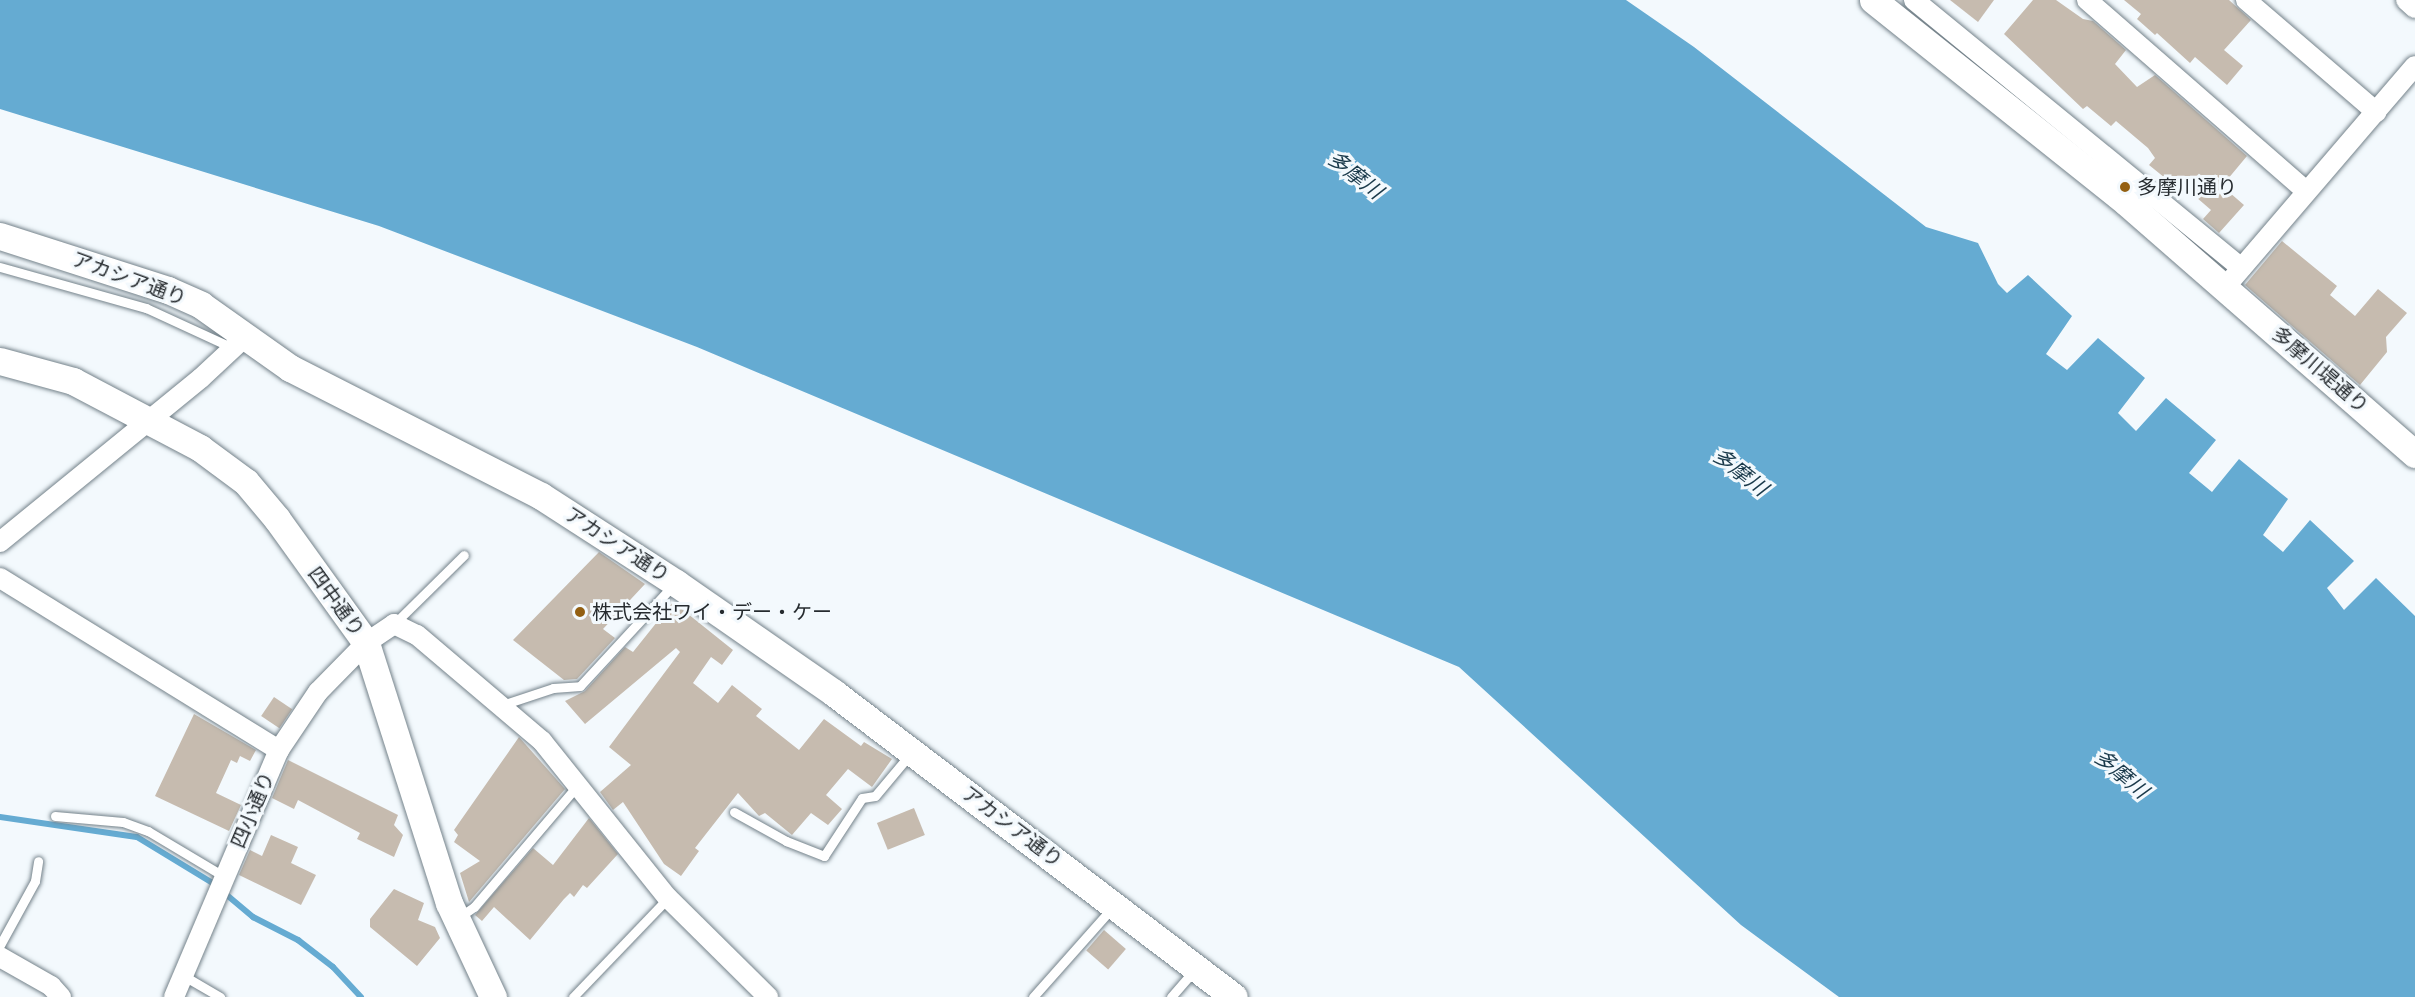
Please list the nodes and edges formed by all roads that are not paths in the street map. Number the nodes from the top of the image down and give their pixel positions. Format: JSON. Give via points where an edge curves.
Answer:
{"nodes":[{"id":1,"x":1873,"y":0,"type":"edge"},
{"id":2,"x":1914,"y":0,"type":"edge"},
{"id":3,"x":2086,"y":0,"type":"edge"},
{"id":4,"x":2246,"y":0,"type":"edge"},
{"id":5,"x":2406,"y":0,"type":"edge"},
{"id":6,"x":2415,"y":8,"type":"edge"},
{"id":7,"x":2415,"y":66,"type":"edge"},
{"id":8,"x":2376,"y":112,"type":"junction"},
{"id":9,"x":2306,"y":191,"type":"junction"},
{"id":10,"x":0,"y":236,"type":"edge"},
{"id":11,"x":0,"y":267,"type":"edge"},
{"id":12,"x":2233,"y":277,"type":"junction"},
{"id":13,"x":239,"y":342,"type":"junction"},
{"id":14,"x":0,"y":361,"type":"edge"},
{"id":15,"x":147,"y":419,"type":"junction"},
{"id":16,"x":2415,"y":454,"type":"edge"},
{"id":17,"x":0,"y":542,"type":"edge"},
{"id":18,"x":464,"y":555,"type":"dead end"},
{"id":19,"x":0,"y":578,"type":"edge"},
{"id":20,"x":676,"y":583,"type":"junction"},
{"id":21,"x":394,"y":624,"type":"junction"},
{"id":22,"x":366,"y":643,"type":"junction"},
{"id":23,"x":502,"y":705,"type":"junction"},
{"id":24,"x":279,"y":750,"type":"junction"},
{"id":25,"x":912,"y":751,"type":"junction"},
{"id":26,"x":578,"y":785,"type":"junction"},
{"id":27,"x":734,"y":812,"type":"dead end"},
{"id":28,"x":55,"y":816,"type":"dead end"},
{"id":29,"x":38,"y":861,"type":"dead end"},
{"id":30,"x":225,"y":877,"type":"junction"},
{"id":31,"x":668,"y":898,"type":"junction"},
{"id":32,"x":1115,"y":906,"type":"junction"},
{"id":33,"x":456,"y":919,"type":"junction"},
{"id":34,"x":0,"y":945,"type":"edge"},
{"id":35,"x":0,"y":957,"type":"edge"},
{"id":36,"x":1196,"y":967,"type":"junction"},
{"id":37,"x":184,"y":976,"type":"junction"},
{"id":38,"x":61,"y":997,"type":"edge"},
{"id":39,"x":174,"y":997,"type":"edge"},
{"id":40,"x":220,"y":997,"type":"edge"},
{"id":41,"x":493,"y":997,"type":"edge"},
{"id":42,"x":573,"y":997,"type":"edge"},
{"id":43,"x":768,"y":997,"type":"edge"},
{"id":44,"x":1033,"y":997,"type":"edge"},
{"id":45,"x":1171,"y":997,"type":"edge"},
{"id":46,"x":1234,"y":997,"type":"edge"}],
"edges":[{"from":1,"to":12,"type":"street"},
{"from":2,"to":12,"type":"street"},
{"from":3,"to":9,"type":"street"},
{"from":4,"to":8,"type":"street"},
{"from":5,"to":6,"type":"street"},
{"from":7,"to":8,"type":"street"},
{"from":8,"to":9,"type":"street"},
{"from":9,"to":12,"type":"street"},
{"from":10,"to":13,"type":"street","name":"アカシア通り","via":[[168,290],[201,305]]},
{"from":11,"to":13,"type":"lane","via":[[147,308]]},
{"from":12,"to":16,"type":"street","name":"多摩川堤通り"},
{"from":13,"to":15,"type":"street"},
{"from":13,"to":20,"type":"street","name":"アカシア通り","via":[[541,496]]},
{"from":14,"to":15,"type":"street","name":"四中通り","via":[[74,381]]},
{"from":15,"to":17,"type":"street"},
{"from":15,"to":22,"type":"street","name":"四中通り","via":[[200,448],[246,482]]},
{"from":18,"to":21,"type":"lane"},
{"from":19,"to":24,"type":"street"},
{"from":20,"to":23,"type":"lane","via":[[580,686],[553,688]]},
{"from":20,"to":25,"type":"street","name":"アカシア通り"},
{"from":21,"to":22,"type":"street","name":"四小通り"},
{"from":21,"to":23,"type":"street","via":[[417,635]]},
{"from":22,"to":24,"type":"street","name":"四小通り","via":[[318,692]]},
{"from":22,"to":33,"type":"street","name":"四中通り"},
{"from":23,"to":26,"type":"street","via":[[542,741]]},
{"from":24,"to":30,"type":"street","name":"四小通り"},
{"from":25,"to":27,"type":"lane","via":[[875,796],[862,798],[824,856],[786,841]]},
{"from":25,"to":32,"type":"street","name":"アカシア通り"},
{"from":26,"to":31,"type":"street"},
{"from":26,"to":33,"type":"lane","via":[[474,907]]},
{"from":28,"to":30,"type":"lane","via":[[123,822],[148,831]]},
{"from":29,"to":34,"type":"lane","via":[[35,881]]},
{"from":30,"to":37,"type":"street","name":"四小通り"},
{"from":31,"to":42,"type":"lane"},
{"from":31,"to":43,"type":"street"},
{"from":32,"to":36,"type":"street","name":"アカシア通り"},
{"from":32,"to":44,"type":"lane"},
{"from":33,"to":41,"type":"street","name":"四中通り"},
{"from":35,"to":38,"type":"street","via":[[51,986]]},
{"from":36,"to":45,"type":"lane"},
{"from":36,"to":46,"type":"street","name":"アカシア通り"},
{"from":37,"to":39,"type":"street","name":"四小通り"},
{"from":37,"to":40,"type":"lane"}]}
